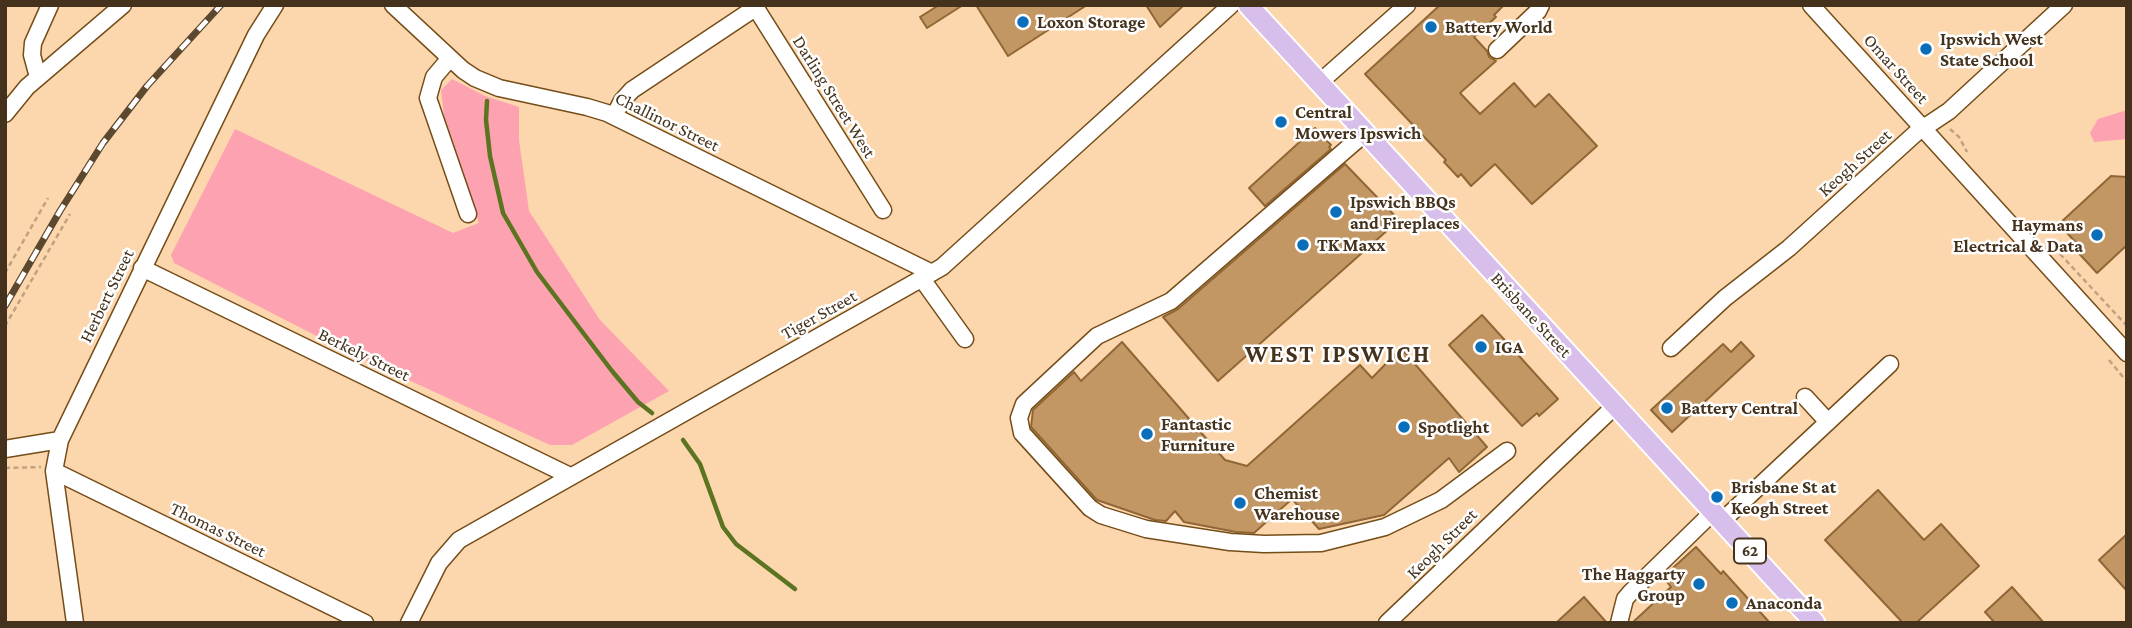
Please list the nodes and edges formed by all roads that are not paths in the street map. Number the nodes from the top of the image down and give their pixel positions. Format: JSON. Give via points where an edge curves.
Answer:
{"nodes":[{"id":1,"x":50,"y":5,"type":"edge"},
{"id":2,"x":123,"y":5,"type":"edge"},
{"id":3,"x":275,"y":5,"type":"edge"},
{"id":4,"x":393,"y":5,"type":"edge"},
{"id":5,"x":1231,"y":5,"type":"edge"},
{"id":6,"x":1248,"y":5,"type":"edge"},
{"id":7,"x":1407,"y":5,"type":"edge"},
{"id":8,"x":1541,"y":5,"type":"edge"},
{"id":9,"x":1811,"y":5,"type":"edge"},
{"id":10,"x":2064,"y":5,"type":"edge"},
{"id":11,"x":755,"y":6,"type":"edge"},
{"id":12,"x":1497,"y":50,"type":"dead end"},
{"id":13,"x":450,"y":58,"type":"junction"},
{"id":14,"x":38,"y":76,"type":"junction"},
{"id":15,"x":1319,"y":83,"type":"junction"},
{"id":16,"x":5,"y":114,"type":"edge"},
{"id":17,"x":614,"y":116,"type":"junction"},
{"id":18,"x":1924,"y":129,"type":"junction"},
{"id":19,"x":1364,"y":134,"type":"junction"},
{"id":20,"x":883,"y":210,"type":"dead end"},
{"id":21,"x":468,"y":215,"type":"dead end"},
{"id":22,"x":142,"y":268,"type":"junction"},
{"id":23,"x":927,"y":276,"type":"junction"},
{"id":24,"x":965,"y":340,"type":"dead end"},
{"id":25,"x":1671,"y":348,"type":"dead end"},
{"id":26,"x":2127,"y":353,"type":"edge"},
{"id":27,"x":1890,"y":364,"type":"dead end"},
{"id":28,"x":1805,"y":397,"type":"dead end"},
{"id":29,"x":1615,"y":406,"type":"junction"},
{"id":30,"x":1828,"y":422,"type":"junction"},
{"id":31,"x":60,"y":440,"type":"junction"},
{"id":32,"x":5,"y":449,"type":"edge"},
{"id":33,"x":1507,"y":451,"type":"dead end"},
{"id":34,"x":55,"y":469,"type":"junction"},
{"id":35,"x":570,"y":476,"type":"junction"},
{"id":36,"x":1718,"y":516,"type":"junction"},
{"id":37,"x":75,"y":623,"type":"edge"},
{"id":38,"x":365,"y":623,"type":"edge"},
{"id":39,"x":409,"y":623,"type":"edge"},
{"id":40,"x":1387,"y":623,"type":"edge"},
{"id":41,"x":1619,"y":623,"type":"edge"},
{"id":42,"x":1815,"y":623,"type":"edge"}],
"edges":[{"from":1,"to":14,"type":"street","via":[[33,43]]},
{"from":2,"to":14,"type":"street"},
{"from":3,"to":22,"type":"street","name":"Herbert Street"},
{"from":4,"to":13,"type":"street","name":"Challinor Street"},
{"from":5,"to":23,"type":"street","name":"Tiger Street","via":[[968,245]]},
{"from":6,"to":15,"type":"main road","name":"Brisbane Street","number":"62"},
{"from":7,"to":15,"type":"street"},
{"from":8,"to":12,"type":"street"},
{"from":9,"to":18,"type":"street","name":"Omar Street"},
{"from":10,"to":18,"type":"street","name":"Keogh Street"},
{"from":11,"to":17,"type":"street","via":[[632,90]]},
{"from":11,"to":20,"type":"street","name":"Darling Street West"},
{"from":13,"to":17,"type":"street","name":"Challinor Street","via":[[463,71],[490,85]]},
{"from":13,"to":21,"type":"street","via":[[434,77],[428,98]]},
{"from":14,"to":16,"type":"street"},
{"from":15,"to":19,"type":"main road","name":"Brisbane Street","number":"62"},
{"from":17,"to":23,"type":"street","name":"Challinor Street"},
{"from":18,"to":25,"type":"street","name":"Keogh Street"},
{"from":18,"to":26,"type":"street","name":"Omar Street"},
{"from":19,"to":29,"type":"main road","name":"Brisbane Street","number":"62"},
{"from":19,"to":33,"type":"street","via":[[1171,301],[1137,324],[1097,336],[1024,404],[1019,418],[1022,433],[1101,515],[1146,529],[1264,544],[1321,543],[1385,527],[1441,500]]},
{"from":22,"to":31,"type":"street","name":"Herbert Street"},
{"from":22,"to":35,"type":"street","name":"Berkely Street"},
{"from":23,"to":24,"type":"street"},
{"from":23,"to":35,"type":"street","name":"Tiger Street"},
{"from":27,"to":30,"type":"street"},
{"from":28,"to":30,"type":"street"},
{"from":29,"to":36,"type":"main road","name":"Brisbane Street","number":"62"},
{"from":29,"to":40,"type":"street","name":"Keogh Street"},
{"from":30,"to":36,"type":"street"},
{"from":31,"to":32,"type":"street"},
{"from":31,"to":34,"type":"street","name":"Herbert Street"},
{"from":34,"to":37,"type":"street","name":"Herbert Street"},
{"from":34,"to":38,"type":"street","name":"Thomas Street"},
{"from":35,"to":39,"type":"street","name":"Tiger Street","via":[[454,544]]},
{"from":36,"to":41,"type":"street","via":[[1631,592]]},
{"from":36,"to":42,"type":"main road","name":"Brisbane Street","number":"62"}]}
